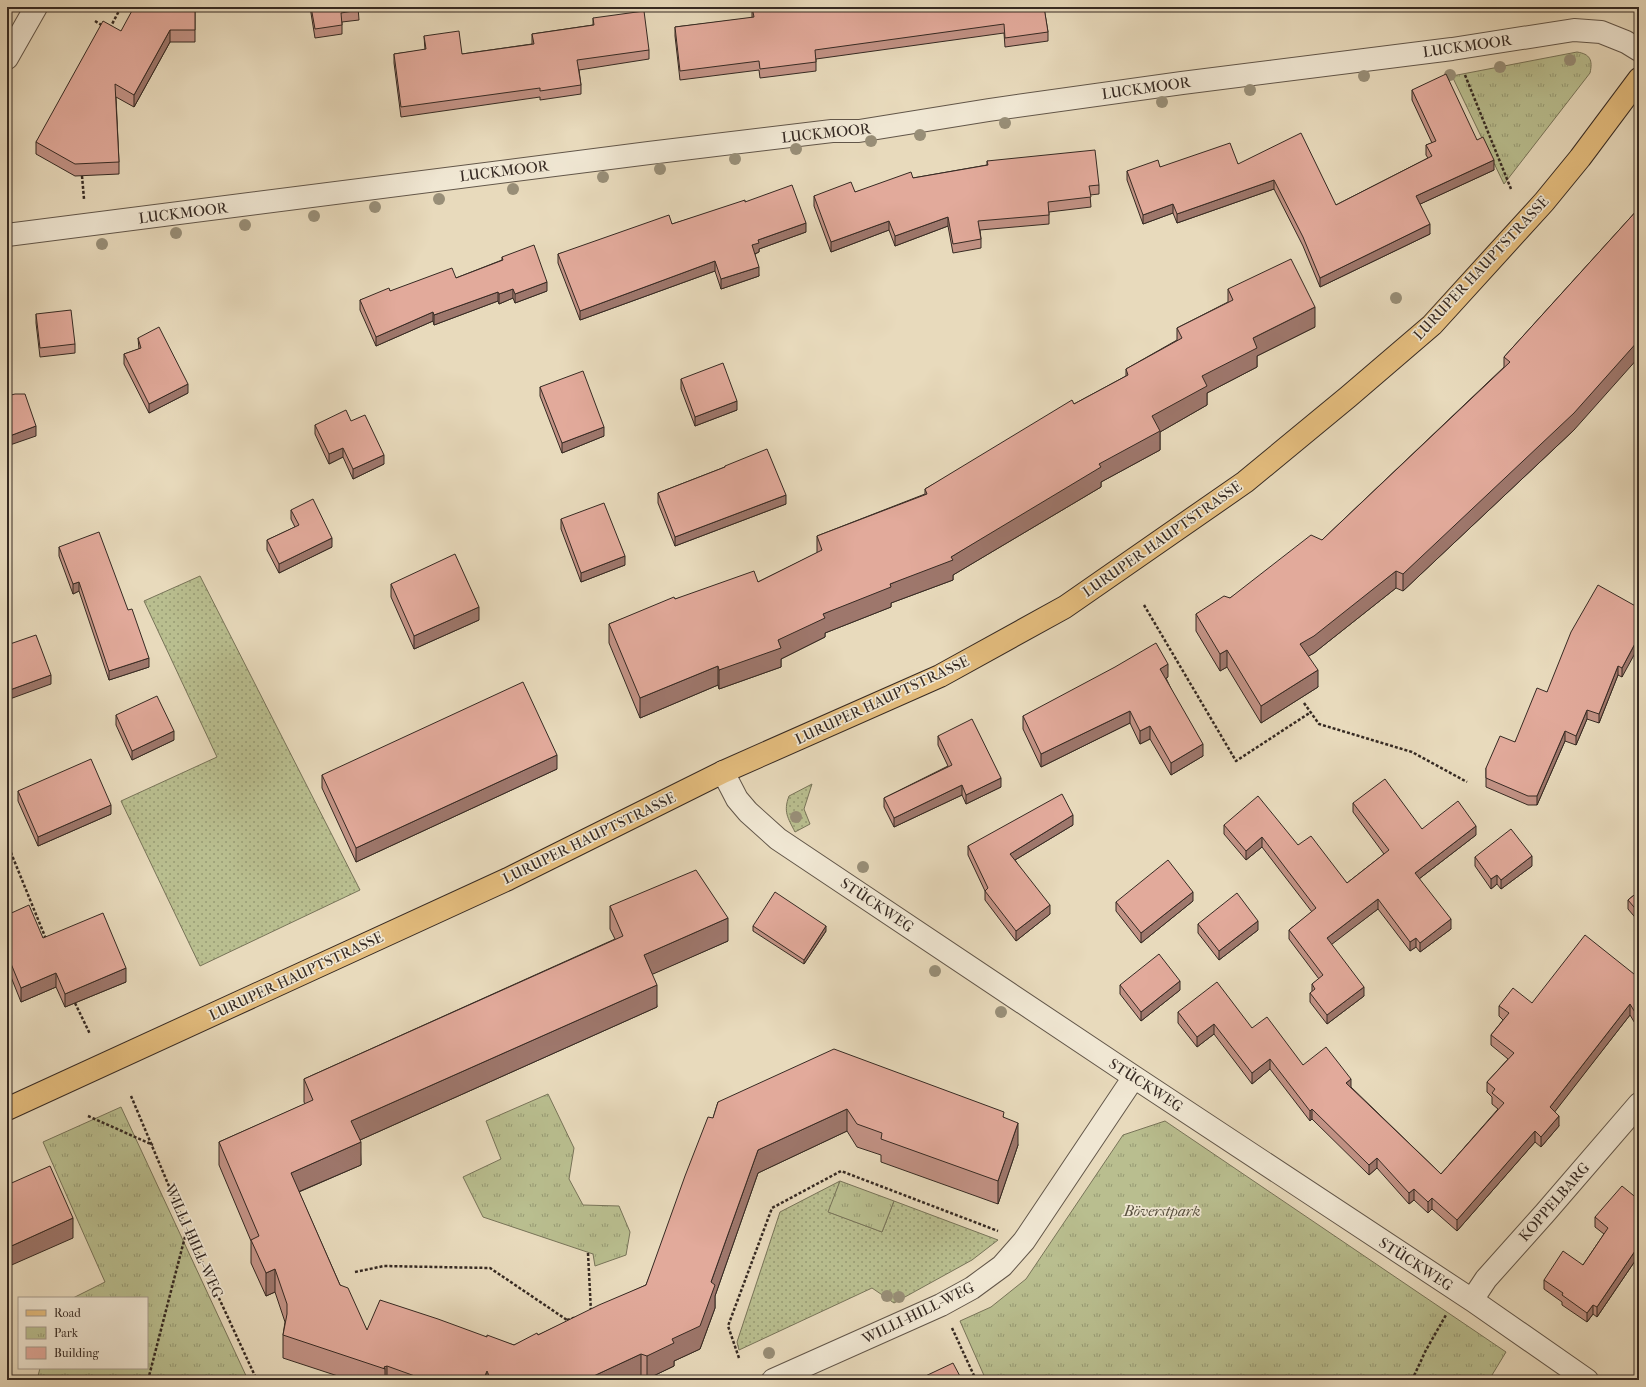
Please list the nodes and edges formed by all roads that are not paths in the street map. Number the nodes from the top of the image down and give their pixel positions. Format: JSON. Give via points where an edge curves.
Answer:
{"nodes":[{"id":1,"x":36,"y":7,"type":"edge"},
{"id":2,"x":1639,"y":50,"type":"edge"},
{"id":3,"x":7,"y":58,"type":"edge"},
{"id":4,"x":1639,"y":79,"type":"edge"},
{"id":5,"x":7,"y":235,"type":"edge"},
{"id":6,"x":723,"y":772,"type":"junction"},
{"id":7,"x":1134,"y":1077,"type":"junction"},
{"id":8,"x":1639,"y":1104,"type":"edge"},
{"id":9,"x":7,"y":1109,"type":"edge"},
{"id":10,"x":1472,"y":1300,"type":"junction"},
{"id":11,"x":773,"y":1380,"type":"edge"},
{"id":12,"x":1587,"y":1380,"type":"edge"}],
"edges":[{"from":1,"to":3,"type":"street"},
{"from":2,"to":5,"type":"street","name":"LUCKMOOR","via":[[1601,32],[1574,30],[1452,49],[996,109],[860,131],[832,131],[649,153]]},
{"from":4,"to":6,"type":"main road","name":"LURUPER HAUPTSTRASSE","via":[[1544,202],[1432,325],[1244,482],[1065,607],[940,676]]},
{"from":6,"to":7,"type":"street","name":"STÜCKWEG","via":[[736,799],[778,838]]},
{"from":6,"to":9,"type":"main road","name":"LURUPER HAUPTSTRASSE","via":[[501,882]]},
{"from":7,"to":10,"type":"street","name":"STÜCKWEG"},
{"from":7,"to":11,"type":"street","name":"WILLI-HILL-WEG","via":[[1024,1241],[1002,1266],[972,1288],[941,1305]]},
{"from":8,"to":10,"type":"street","name":"KOPPELBARG","via":[[1486,1279]]},
{"from":10,"to":12,"type":"street","name":"STÜCKWEG"}]}
